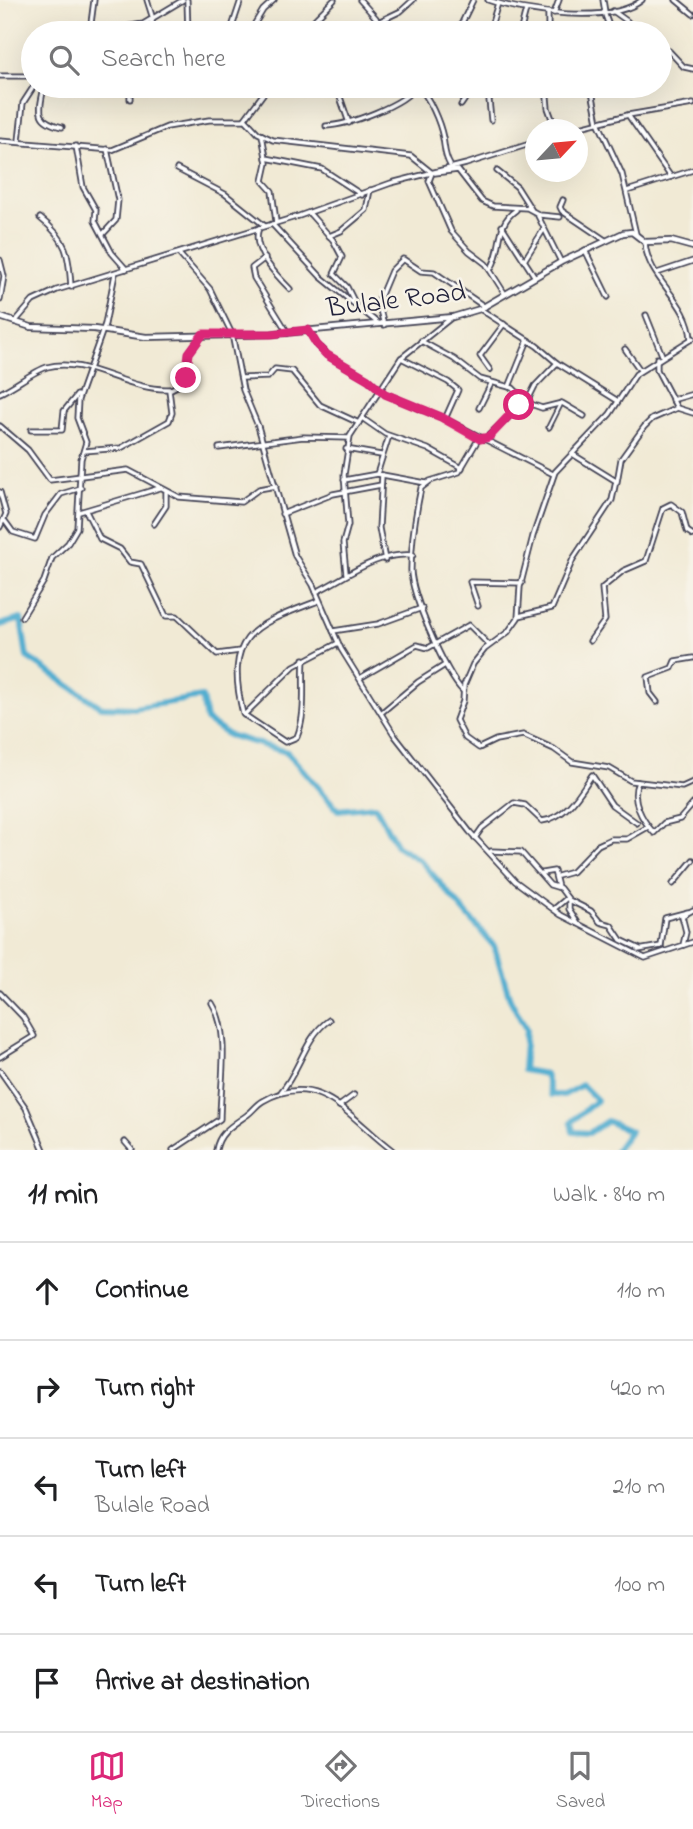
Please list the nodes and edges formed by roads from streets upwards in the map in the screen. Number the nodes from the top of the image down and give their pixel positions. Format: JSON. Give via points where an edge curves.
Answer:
{"nodes":[{"id":1,"x":94,"y":0,"type":"edge"},
{"id":2,"x":147,"y":0,"type":"edge"},
{"id":3,"x":185,"y":0,"type":"edge"},
{"id":4,"x":241,"y":0,"type":"edge"},
{"id":5,"x":274,"y":0,"type":"edge"},
{"id":6,"x":334,"y":0,"type":"edge"},
{"id":7,"x":360,"y":0,"type":"edge"},
{"id":8,"x":413,"y":0,"type":"edge"},
{"id":9,"x":473,"y":0,"type":"edge"},
{"id":10,"x":488,"y":0,"type":"edge"},
{"id":11,"x":559,"y":0,"type":"edge"},
{"id":12,"x":603,"y":0,"type":"edge"},
{"id":13,"x":631,"y":0,"type":"edge"},
{"id":14,"x":642,"y":0,"type":"edge"},
{"id":15,"x":676,"y":0,"type":"edge"},
{"id":16,"x":499,"y":2,"type":"edge"},
{"id":17,"x":629,"y":6,"type":"junction"},
{"id":18,"x":623,"y":8,"type":"junction"},
{"id":19,"x":526,"y":10,"type":"junction"},
{"id":20,"x":611,"y":10,"type":"junction"},
{"id":21,"x":604,"y":12,"type":"junction"},
{"id":22,"x":548,"y":13,"type":"junction"},
{"id":23,"x":554,"y":13,"type":"junction"},
{"id":24,"x":693,"y":14,"type":"edge"},
{"id":25,"x":152,"y":19,"type":"junction"},
{"id":26,"x":91,"y":21,"type":"edge"},
{"id":27,"x":148,"y":21,"type":"edge"},
{"id":28,"x":187,"y":21,"type":"edge"},
{"id":29,"x":234,"y":21,"type":"edge"},
{"id":30,"x":256,"y":21,"type":"edge"},
{"id":31,"x":313,"y":21,"type":"edge"},
{"id":32,"x":377,"y":21,"type":"edge"},
{"id":33,"x":380,"y":21,"type":"edge"},
{"id":34,"x":463,"y":21,"type":"edge"},
{"id":35,"x":493,"y":21,"type":"edge"},
{"id":36,"x":523,"y":21,"type":"edge"},
{"id":37,"x":548,"y":21,"type":"edge"},
{"id":38,"x":607,"y":21,"type":"edge"},
{"id":39,"x":627,"y":21,"type":"joint"},
{"id":40,"x":672,"y":54,"type":"edge"},
{"id":41,"x":693,"y":69,"type":"edge"},
{"id":42,"x":0,"y":76,"type":"edge"},
{"id":43,"x":21,"y":76,"type":"edge"},
{"id":44,"x":25,"y":98,"type":"edge"},
{"id":45,"x":40,"y":98,"type":"edge"},
{"id":46,"x":261,"y":98,"type":"edge"},
{"id":47,"x":340,"y":98,"type":"edge"},
{"id":48,"x":401,"y":98,"type":"edge"},
{"id":49,"x":427,"y":98,"type":"edge"},
{"id":50,"x":466,"y":98,"type":"edge"},
{"id":51,"x":490,"y":98,"type":"edge"},
{"id":52,"x":547,"y":98,"type":"edge"},
{"id":53,"x":593,"y":98,"type":"edge"},
{"id":54,"x":693,"y":104,"type":"edge"},
{"id":55,"x":461,"y":105,"type":"dead end"},
{"id":56,"x":628,"y":115,"type":"junction"},
{"id":57,"x":552,"y":119,"type":"edge"},
{"id":58,"x":245,"y":120,"type":"junction"},
{"id":59,"x":491,"y":120,"type":"dead end"},
{"id":60,"x":598,"y":122,"type":"junction"},
{"id":61,"x":349,"y":123,"type":"junction"},
{"id":62,"x":588,"y":125,"type":"edge"},
{"id":63,"x":326,"y":126,"type":"dead end"},
{"id":64,"x":62,"y":127,"type":"dead end"},
{"id":65,"x":262,"y":135,"type":"junction"},
{"id":66,"x":0,"y":141,"type":"edge"},
{"id":67,"x":19,"y":141,"type":"junction"},
{"id":68,"x":525,"y":145,"type":"edge"},
{"id":69,"x":76,"y":146,"type":"junction"},
{"id":70,"x":107,"y":149,"type":"junction"},
{"id":71,"x":266,"y":158,"type":"junction"},
{"id":72,"x":450,"y":165,"type":"dead end"},
{"id":73,"x":177,"y":169,"type":"dead end"},
{"id":74,"x":693,"y":170,"type":"edge"},
{"id":75,"x":497,"y":171,"type":"dead end"},
{"id":76,"x":431,"y":172,"type":"junction"},
{"id":77,"x":671,"y":177,"type":"junction"},
{"id":78,"x":370,"y":190,"type":"junction"},
{"id":79,"x":626,"y":191,"type":"junction"},
{"id":80,"x":362,"y":195,"type":"junction"},
{"id":81,"x":563,"y":200,"type":"dead end"},
{"id":82,"x":518,"y":209,"type":"junction"},
{"id":83,"x":531,"y":209,"type":"junction"},
{"id":84,"x":309,"y":213,"type":"junction"},
{"id":85,"x":537,"y":214,"type":"junction"},
{"id":86,"x":560,"y":217,"type":"dead end"},
{"id":87,"x":40,"y":218,"type":"dead end"},
{"id":88,"x":274,"y":223,"type":"junction"},
{"id":89,"x":502,"y":225,"type":"junction"},
{"id":90,"x":265,"y":226,"type":"junction"},
{"id":91,"x":259,"y":228,"type":"junction"},
{"id":92,"x":544,"y":229,"type":"junction"},
{"id":93,"x":636,"y":234,"type":"junction"},
{"id":94,"x":103,"y":235,"type":"junction"},
{"id":95,"x":328,"y":236,"type":"junction"},
{"id":96,"x":605,"y":240,"type":"junction"},
{"id":97,"x":645,"y":242,"type":"junction"},
{"id":98,"x":693,"y":247,"type":"edge"},
{"id":99,"x":585,"y":250,"type":"junction"},
{"id":100,"x":180,"y":255,"type":"junction"},
{"id":101,"x":265,"y":258,"type":"junction"},
{"id":102,"x":0,"y":260,"type":"edge"},
{"id":103,"x":524,"y":261,"type":"junction"},
{"id":104,"x":693,"y":261,"type":"edge"},
{"id":105,"x":561,"y":262,"type":"junction"},
{"id":106,"x":126,"y":270,"type":"junction"},
{"id":107,"x":491,"y":270,"type":"junction"},
{"id":108,"x":657,"y":273,"type":"junction"},
{"id":109,"x":115,"y":274,"type":"junction"},
{"id":110,"x":535,"y":277,"type":"junction"},
{"id":111,"x":71,"y":287,"type":"junction"},
{"id":112,"x":290,"y":289,"type":"dead end"},
{"id":113,"x":505,"y":294,"type":"junction"},
{"id":114,"x":608,"y":297,"type":"dead end"},
{"id":115,"x":0,"y":300,"type":"edge"},
{"id":116,"x":355,"y":303,"type":"junction"},
{"id":117,"x":483,"y":308,"type":"junction"},
{"id":118,"x":646,"y":314,"type":"dead end"},
{"id":119,"x":0,"y":317,"type":"edge"},
{"id":120,"x":453,"y":317,"type":"junction"},
{"id":121,"x":15,"y":322,"type":"junction"},
{"id":122,"x":503,"y":324,"type":"junction"},
{"id":123,"x":383,"y":325,"type":"junction"},
{"id":124,"x":102,"y":330,"type":"junction"},
{"id":125,"x":308,"y":330,"type":"junction"},
{"id":126,"x":288,"y":332,"type":"junction"},
{"id":127,"x":203,"y":334,"type":"junction"},
{"id":128,"x":232,"y":334,"type":"junction"},
{"id":129,"x":692,"y":338,"type":"edge"},
{"id":130,"x":528,"y":340,"type":"junction"},
{"id":131,"x":421,"y":341,"type":"junction"},
{"id":132,"x":625,"y":348,"type":"dead end"},
{"id":133,"x":660,"y":357,"type":"junction"},
{"id":134,"x":401,"y":358,"type":"junction"},
{"id":135,"x":557,"y":363,"type":"junction"},
{"id":136,"x":90,"y":369,"type":"junction"},
{"id":137,"x":490,"y":370,"type":"dead end"},
{"id":138,"x":640,"y":370,"type":"junction"},
{"id":139,"x":240,"y":378,"type":"junction"},
{"id":140,"x":491,"y":384,"type":"junction"},
{"id":141,"x":509,"y":387,"type":"junction"},
{"id":142,"x":380,"y":388,"type":"junction"},
{"id":143,"x":170,"y":389,"type":"junction"},
{"id":144,"x":0,"y":393,"type":"edge"},
{"id":145,"x":79,"y":393,"type":"junction"},
{"id":146,"x":693,"y":394,"type":"edge"},
{"id":147,"x":527,"y":400,"type":"junction"},
{"id":148,"x":672,"y":400,"type":"junction"},
{"id":149,"x":618,"y":401,"type":"junction"},
{"id":150,"x":561,"y":403,"type":"junction"},
{"id":151,"x":479,"y":408,"type":"dead end"},
{"id":152,"x":677,"y":408,"type":"junction"},
{"id":153,"x":693,"y":414,"type":"edge"},
{"id":154,"x":584,"y":416,"type":"dead end"},
{"id":155,"x":362,"y":418,"type":"junction"},
{"id":156,"x":445,"y":419,"type":"junction"},
{"id":157,"x":359,"y":423,"type":"junction"},
{"id":158,"x":0,"y":426,"type":"edge"},
{"id":159,"x":549,"y":427,"type":"dead end"},
{"id":160,"x":31,"y":430,"type":"dead end"},
{"id":161,"x":389,"y":436,"type":"junction"},
{"id":162,"x":349,"y":438,"type":"junction"},
{"id":163,"x":481,"y":439,"type":"junction"},
{"id":164,"x":262,"y":443,"type":"junction"},
{"id":165,"x":219,"y":448,"type":"dead end"},
{"id":166,"x":346,"y":449,"type":"junction"},
{"id":167,"x":84,"y":451,"type":"junction"},
{"id":168,"x":381,"y":455,"type":"junction"},
{"id":169,"x":574,"y":455,"type":"junction"},
{"id":170,"x":462,"y":468,"type":"junction"},
{"id":171,"x":553,"y":474,"type":"junction"},
{"id":172,"x":380,"y":475,"type":"junction"},
{"id":173,"x":82,"y":476,"type":"junction"},
{"id":174,"x":344,"y":480,"type":"junction"},
{"id":175,"x":617,"y":482,"type":"junction"},
{"id":176,"x":426,"y":484,"type":"junction"},
{"id":177,"x":381,"y":485,"type":"junction"},
{"id":178,"x":276,"y":486,"type":"junction"},
{"id":179,"x":81,"y":488,"type":"junction"},
{"id":180,"x":160,"y":488,"type":"junction"},
{"id":181,"x":346,"y":491,"type":"junction"},
{"id":182,"x":0,"y":492,"type":"edge"},
{"id":183,"x":166,"y":492,"type":"junction"},
{"id":184,"x":86,"y":511,"type":"junction"},
{"id":185,"x":79,"y":512,"type":"junction"},
{"id":186,"x":282,"y":514,"type":"junction"},
{"id":187,"x":5,"y":521,"type":"junction"},
{"id":188,"x":154,"y":524,"type":"dead end"},
{"id":189,"x":0,"y":527,"type":"edge"},
{"id":190,"x":693,"y":536,"type":"edge"},
{"id":191,"x":413,"y":555,"type":"junction"},
{"id":192,"x":385,"y":560,"type":"junction"},
{"id":193,"x":346,"y":573,"type":"junction"},
{"id":194,"x":522,"y":583,"type":"junction"},
{"id":195,"x":316,"y":592,"type":"junction"},
{"id":196,"x":318,"y":601,"type":"junction"},
{"id":197,"x":478,"y":606,"type":"dead end"},
{"id":198,"x":422,"y":608,"type":"junction"},
{"id":199,"x":519,"y":616,"type":"junction"},
{"id":200,"x":22,"y":617,"type":"dead end"},
{"id":201,"x":332,"y":631,"type":"junction"},
{"id":202,"x":590,"y":641,"type":"dead end"},
{"id":203,"x":338,"y":643,"type":"junction"},
{"id":204,"x":436,"y":644,"type":"junction"},
{"id":205,"x":489,"y":645,"type":"junction"},
{"id":206,"x":240,"y":651,"type":"junction"},
{"id":207,"x":693,"y":658,"type":"edge"},
{"id":208,"x":304,"y":659,"type":"junction"},
{"id":209,"x":445,"y":665,"type":"junction"},
{"id":210,"x":360,"y":678,"type":"junction"},
{"id":211,"x":463,"y":692,"type":"junction"},
{"id":212,"x":657,"y":702,"type":"dead end"},
{"id":213,"x":380,"y":713,"type":"junction"},
{"id":214,"x":244,"y":715,"type":"junction"},
{"id":215,"x":638,"y":782,"type":"junction"},
{"id":216,"x":693,"y":782,"type":"edge"},
{"id":217,"x":693,"y":804,"type":"edge"},
{"id":218,"x":637,"y":823,"type":"dead end"},
{"id":219,"x":648,"y":827,"type":"junction"},
{"id":220,"x":475,"y":838,"type":"junction"},
{"id":221,"x":488,"y":851,"type":"junction"},
{"id":222,"x":693,"y":860,"type":"edge"},
{"id":223,"x":542,"y":873,"type":"junction"},
{"id":224,"x":558,"y":876,"type":"junction"},
{"id":225,"x":673,"y":884,"type":"dead end"},
{"id":226,"x":558,"y":887,"type":"junction"},
{"id":227,"x":568,"y":899,"type":"junction"},
{"id":228,"x":554,"y":909,"type":"junction"},
{"id":229,"x":691,"y":911,"type":"edge"},
{"id":230,"x":580,"y":925,"type":"junction"},
{"id":231,"x":693,"y":942,"type":"edge"},
{"id":232,"x":683,"y":945,"type":"junction"},
{"id":233,"x":661,"y":946,"type":"junction"},
{"id":234,"x":674,"y":947,"type":"junction"},
{"id":235,"x":640,"y":950,"type":"junction"},
{"id":236,"x":633,"y":951,"type":"junction"},
{"id":237,"x":0,"y":993,"type":"edge"},
{"id":238,"x":212,"y":1003,"type":"dead end"},
{"id":239,"x":329,"y":1020,"type":"dead end"},
{"id":240,"x":0,"y":1057,"type":"edge"},
{"id":241,"x":0,"y":1071,"type":"edge"},
{"id":242,"x":280,"y":1094,"type":"junction"},
{"id":243,"x":354,"y":1095,"type":"dead end"},
{"id":244,"x":340,"y":1106,"type":"junction"},
{"id":245,"x":125,"y":1142,"type":"dead end"},
{"id":246,"x":44,"y":1150,"type":"edge"},
{"id":247,"x":132,"y":1150,"type":"edge"},
{"id":248,"x":173,"y":1150,"type":"edge"},
{"id":249,"x":216,"y":1150,"type":"edge"},
{"id":250,"x":392,"y":1150,"type":"edge"}],
"edges":[{"from":1,"to":26,"type":"street"},
{"from":2,"to":25,"type":"street"},
{"from":3,"to":25,"type":"street"},
{"from":3,"to":28,"type":"street"},
{"from":4,"to":29,"type":"street"},
{"from":5,"to":30,"type":"street"},
{"from":6,"to":31,"type":"street"},
{"from":7,"to":32,"type":"street"},
{"from":8,"to":33,"type":"street"},
{"from":9,"to":34,"type":"street"},
{"from":10,"to":16,"type":"street"},
{"from":11,"to":23,"type":"street"},
{"from":12,"to":21,"type":"street"},
{"from":13,"to":17,"type":"street"},
{"from":14,"to":17,"type":"street"},
{"from":15,"to":24,"type":"street"},
{"from":16,"to":19,"type":"street"},
{"from":16,"to":35,"type":"street"},
{"from":17,"to":18,"type":"street"},
{"from":18,"to":20,"type":"street"},
{"from":18,"to":39,"type":"street"},
{"from":19,"to":22,"type":"street"},
{"from":19,"to":36,"type":"street"},
{"from":20,"to":21,"type":"street"},
{"from":20,"to":39,"type":"street"},
{"from":21,"to":23,"type":"street"},
{"from":21,"to":38,"type":"street"},
{"from":22,"to":23,"type":"street"},
{"from":22,"to":37,"type":"street"},
{"from":25,"to":27,"type":"street"},
{"from":40,"to":41,"type":"street","via":[[684,67]]},
{"from":42,"to":43,"type":"street"},
{"from":44,"to":67,"type":"street"},
{"from":45,"to":64,"type":"street","via":[[40,113]]},
{"from":46,"to":58,"type":"street"},
{"from":47,"to":61,"type":"street"},
{"from":48,"to":61,"type":"street"},
{"from":49,"to":72,"type":"street"},
{"from":50,"to":55,"type":"street"},
{"from":51,"to":59,"type":"street"},
{"from":52,"to":57,"type":"street"},
{"from":53,"to":60,"type":"street"},
{"from":54,"to":56,"type":"street"},
{"from":56,"to":60,"type":"street"},
{"from":56,"to":77,"type":"street"},
{"from":58,"to":65,"type":"street"},
{"from":58,"to":70,"type":"street","via":[[167,127]]},
{"from":60,"to":62,"type":"street"},
{"from":60,"to":79,"type":"street"},
{"from":61,"to":63,"type":"street"},
{"from":65,"to":71,"type":"street"},
{"from":65,"to":76,"type":"street","via":[[293,143],[411,156]]},
{"from":66,"to":67,"type":"street"},
{"from":67,"to":69,"type":"street"},
{"from":68,"to":76,"type":"street"},
{"from":69,"to":70,"type":"street"},
{"from":69,"to":94,"type":"street","via":[[83,187]]},
{"from":70,"to":94,"type":"street","via":[[118,200],[116,220]]},
{"from":71,"to":80,"type":"street","via":[[322,169]]},
{"from":71,"to":88,"type":"street","via":[[263,181],[272,191]]},
{"from":73,"to":90,"type":"street","via":[[225,194]]},
{"from":74,"to":77,"type":"street"},
{"from":75,"to":83,"type":"street","via":[[517,187]]},
{"from":76,"to":78,"type":"street"},
{"from":76,"to":82,"type":"street","via":[[458,170],[482,201]]},
{"from":76,"to":107,"type":"street","via":[[429,181],[451,231]]},
{"from":77,"to":79,"type":"street"},
{"from":78,"to":80,"type":"street"},
{"from":78,"to":95,"type":"street","via":[[366,210]]},
{"from":79,"to":93,"type":"street"},
{"from":80,"to":84,"type":"street"},
{"from":81,"to":96,"type":"street","via":[[562,211]]},
{"from":82,"to":83,"type":"street"},
{"from":82,"to":89,"type":"street"},
{"from":83,"to":85,"type":"street"},
{"from":84,"to":88,"type":"street"},
{"from":84,"to":95,"type":"street"},
{"from":85,"to":86,"type":"street"},
{"from":85,"to":92,"type":"street"},
{"from":87,"to":111,"type":"street","via":[[62,240]]},
{"from":88,"to":90,"type":"street"},
{"from":88,"to":116,"type":"street","via":[[321,277]]},
{"from":89,"to":103,"type":"street"},
{"from":89,"to":107,"type":"street","via":[[498,257]]},
{"from":90,"to":91,"type":"street"},
{"from":91,"to":100,"type":"street"},
{"from":91,"to":101,"type":"street","via":[[257,238]]},
{"from":92,"to":103,"type":"street"},
{"from":92,"to":105,"type":"street"},
{"from":93,"to":96,"type":"street","name":"Bulale Road"},
{"from":93,"to":97,"type":"street"},
{"from":94,"to":106,"type":"street"},
{"from":95,"to":116,"type":"street","via":[[342,257],[334,276],[347,287]]},
{"from":96,"to":99,"type":"street","name":"Bulale Road"},
{"from":97,"to":98,"type":"street","via":[[671,241]]},
{"from":97,"to":108,"type":"street"},
{"from":99,"to":105,"type":"street","name":"Bulale Road"},
{"from":99,"to":114,"type":"street"},
{"from":100,"to":106,"type":"street"},
{"from":100,"to":128,"type":"street","via":[[213,295]]},
{"from":101,"to":112,"type":"street"},
{"from":101,"to":126,"type":"street","via":[[252,268],[254,278]]},
{"from":102,"to":115,"type":"street","via":[[4,272]]},
{"from":103,"to":110,"type":"street"},
{"from":104,"to":108,"type":"street"},
{"from":105,"to":110,"type":"street","name":"Bulale Road"},
{"from":106,"to":109,"type":"street"},
{"from":107,"to":113,"type":"street"},
{"from":108,"to":129,"type":"street","via":[[681,306]]},
{"from":109,"to":111,"type":"street"},
{"from":109,"to":124,"type":"street"},
{"from":110,"to":113,"type":"street","name":"Bulale Road"},
{"from":111,"to":121,"type":"street","via":[[35,300]]},
{"from":113,"to":117,"type":"street","name":"Bulale Road"},
{"from":116,"to":123,"type":"street"},
{"from":117,"to":120,"type":"street","name":"Bulale Road"},
{"from":117,"to":122,"type":"street"},
{"from":117,"to":123,"type":"street","via":[[434,272],[421,271],[403,259],[391,271],[377,302]]},
{"from":118,"to":133,"type":"street"},
{"from":119,"to":121,"type":"street","name":"Bulale Road"},
{"from":120,"to":123,"type":"street","name":"Bulale Road"},
{"from":120,"to":131,"type":"street"},
{"from":121,"to":124,"type":"street","name":"Bulale Road","via":[[31,327]]},
{"from":122,"to":130,"type":"street"},
{"from":122,"to":137,"type":"street","via":[[480,356]]},
{"from":123,"to":125,"type":"street","name":"Bulale Road"},
{"from":124,"to":127,"type":"street","name":"Bulale Road","via":[[142,337]]},
{"from":124,"to":136,"type":"street"},
{"from":125,"to":126,"type":"street","name":"Bulale Road"},
{"from":125,"to":142,"type":"street","via":[[327,355]]},
{"from":126,"to":128,"type":"street","name":"Bulale Road"},
{"from":127,"to":128,"type":"street","name":"Bulale Road"},
{"from":127,"to":143,"type":"street","via":[[189,353],[185,383]]},
{"from":128,"to":139,"type":"street"},
{"from":129,"to":133,"type":"street"},
{"from":130,"to":135,"type":"street"},
{"from":130,"to":141,"type":"street"},
{"from":131,"to":134,"type":"street"},
{"from":131,"to":140,"type":"street"},
{"from":132,"to":138,"type":"street"},
{"from":133,"to":138,"type":"street"},
{"from":133,"to":148,"type":"street","via":[[657,370]]},
{"from":134,"to":142,"type":"street"},
{"from":134,"to":156,"type":"street","via":[[458,390]]},
{"from":135,"to":147,"type":"street"},
{"from":135,"to":149,"type":"street"},
{"from":136,"to":143,"type":"street","via":[[139,388]]},
{"from":136,"to":144,"type":"street","via":[[48,366]]},
{"from":136,"to":145,"type":"street"},
{"from":138,"to":149,"type":"street"},
{"from":139,"to":157,"type":"street","via":[[268,377],[275,369],[292,371],[320,405]]},
{"from":139,"to":164,"type":"street"},
{"from":140,"to":141,"type":"street"},
{"from":140,"to":151,"type":"street"},
{"from":141,"to":147,"type":"street"},
{"from":142,"to":155,"type":"street"},
{"from":142,"to":156,"type":"street","via":[[394,399]]},
{"from":143,"to":167,"type":"street","via":[[169,422],[121,448]]},
{"from":145,"to":160,"type":"street","via":[[64,411],[62,430]]},
{"from":145,"to":167,"type":"street","via":[[77,414],[86,442]]},
{"from":146,"to":148,"type":"street"},
{"from":147,"to":150,"type":"street","via":[[542,408]]},
{"from":147,"to":163,"type":"street"},
{"from":148,"to":152,"type":"street"},
{"from":149,"to":169,"type":"street"},
{"from":150,"to":154,"type":"street"},
{"from":150,"to":159,"type":"street"},
{"from":152,"to":153,"type":"street"},
{"from":152,"to":175,"type":"street","via":[[643,427],[621,459]]},
{"from":155,"to":157,"type":"street"},
{"from":155,"to":161,"type":"street"},
{"from":156,"to":163,"type":"street"},
{"from":157,"to":162,"type":"street"},
{"from":158,"to":173,"type":"street","via":[[28,450],[48,480]]},
{"from":161,"to":168,"type":"street"},
{"from":161,"to":170,"type":"street","via":[[428,449]]},
{"from":162,"to":164,"type":"street","via":[[303,437]]},
{"from":162,"to":166,"type":"street"},
{"from":163,"to":170,"type":"street"},
{"from":163,"to":171,"type":"street"},
{"from":164,"to":165,"type":"street"},
{"from":164,"to":178,"type":"street"},
{"from":166,"to":168,"type":"street"},
{"from":166,"to":174,"type":"street"},
{"from":167,"to":173,"type":"street"},
{"from":168,"to":172,"type":"street"},
{"from":169,"to":171,"type":"street"},
{"from":169,"to":175,"type":"street"},
{"from":170,"to":176,"type":"street","via":[[452,477]]},
{"from":171,"to":194,"type":"street"},
{"from":172,"to":174,"type":"street"},
{"from":172,"to":176,"type":"street"},
{"from":172,"to":177,"type":"street"},
{"from":173,"to":179,"type":"street"},
{"from":173,"to":180,"type":"street","via":[[128,470]]},
{"from":174,"to":181,"type":"street"},
{"from":175,"to":199,"type":"street","via":[[609,507],[576,554],[552,608]]},
{"from":176,"to":191,"type":"street","via":[[420,493]]},
{"from":177,"to":181,"type":"street"},
{"from":177,"to":192,"type":"street","via":[[379,528]]},
{"from":178,"to":183,"type":"street","via":[[259,489],[241,502]]},
{"from":178,"to":186,"type":"street"},
{"from":179,"to":185,"type":"street"},
{"from":179,"to":187,"type":"street","via":[[61,494],[45,515],[36,539],[13,532]]},
{"from":180,"to":183,"type":"street"},
{"from":180,"to":184,"type":"street"},
{"from":181,"to":186,"type":"street"},
{"from":181,"to":193,"type":"street"},
{"from":182,"to":187,"type":"street"},
{"from":183,"to":188,"type":"street","via":[[166,506]]},
{"from":184,"to":185,"type":"street"},
{"from":184,"to":206,"type":"street","via":[[100,540],[120,549],[130,562],[141,564],[166,616],[177,616],[217,654]]},
{"from":185,"to":200,"type":"street","via":[[75,534],[52,558]]},
{"from":186,"to":195,"type":"street","via":[[295,556]]},
{"from":187,"to":189,"type":"street"},
{"from":190,"to":202,"type":"street","via":[[682,512],[671,504],[663,508],[646,561],[621,572],[603,588],[604,621]]},
{"from":191,"to":192,"type":"street"},
{"from":191,"to":198,"type":"street","via":[[411,570]]},
{"from":192,"to":193,"type":"street"},
{"from":193,"to":195,"type":"street"},
{"from":194,"to":197,"type":"street","via":[[470,582]]},
{"from":194,"to":199,"type":"street"},
{"from":195,"to":196,"type":"street"},
{"from":196,"to":201,"type":"street"},
{"from":196,"to":206,"type":"street","via":[[261,624]]},
{"from":198,"to":201,"type":"street","via":[[378,624]]},
{"from":198,"to":204,"type":"street"},
{"from":199,"to":205,"type":"street","via":[[508,632]]},
{"from":201,"to":203,"type":"street"},
{"from":203,"to":208,"type":"street"},
{"from":203,"to":210,"type":"street"},
{"from":204,"to":205,"type":"street","via":[[470,625]]},
{"from":204,"to":209,"type":"street"},
{"from":204,"to":210,"type":"street","via":[[427,648],[417,645]]},
{"from":205,"to":211,"type":"street","via":[[473,664]]},
{"from":206,"to":214,"type":"street","via":[[237,682]]},
{"from":207,"to":212,"type":"street","via":[[648,677],[650,694]]},
{"from":208,"to":214,"type":"street"},
{"from":208,"to":214,"type":"street","via":[[303,711],[297,737],[282,741]]},
{"from":209,"to":211,"type":"street"},
{"from":209,"to":213,"type":"street"},
{"from":210,"to":213,"type":"street"},
{"from":211,"to":215,"type":"street","via":[[456,722],[465,738],[479,748],[523,735],[572,762],[609,768]]},
{"from":213,"to":220,"type":"street"},
{"from":215,"to":216,"type":"street","via":[[682,787]]},
{"from":215,"to":219,"type":"street","via":[[638,809]]},
{"from":217,"to":219,"type":"street","via":[[680,819],[654,833]]},
{"from":218,"to":220,"type":"street","via":[[611,804],[592,775],[578,798],[554,818],[540,820],[525,805],[514,803]]},
{"from":219,"to":224,"type":"street","via":[[628,839],[598,845],[572,873]]},
{"from":220,"to":221,"type":"street"},
{"from":221,"to":223,"type":"street","via":[[521,852]]},
{"from":221,"to":228,"type":"street","via":[[514,881]]},
{"from":222,"to":225,"type":"street"},
{"from":223,"to":224,"type":"street","via":[[551,870]]},
{"from":223,"to":226,"type":"street","via":[[550,885]]},
{"from":224,"to":226,"type":"street"},
{"from":226,"to":227,"type":"street"},
{"from":227,"to":228,"type":"street"},
{"from":227,"to":230,"type":"street","via":[[571,914]]},
{"from":227,"to":235,"type":"street","via":[[611,925],[621,940]]},
{"from":228,"to":230,"type":"street"},
{"from":229,"to":232,"type":"street","via":[[682,916]]},
{"from":229,"to":233,"type":"street","via":[[665,918]]},
{"from":230,"to":236,"type":"street"},
{"from":231,"to":232,"type":"street"},
{"from":232,"to":234,"type":"street"},
{"from":233,"to":234,"type":"street"},
{"from":233,"to":235,"type":"street"},
{"from":234,"to":236,"type":"street","via":[[650,958]]},
{"from":235,"to":236,"type":"street"},
{"from":237,"to":240,"type":"street","via":[[34,1036]]},
{"from":238,"to":248,"type":"street","via":[[221,1034],[220,1119]]},
{"from":239,"to":242,"type":"street","via":[[315,1034]]},
{"from":241,"to":246,"type":"street","via":[[26,1108]]},
{"from":242,"to":244,"type":"street","via":[[311,1090]]},
{"from":242,"to":249,"type":"street","via":[[260,1102],[226,1129]]},
{"from":243,"to":244,"type":"street"},
{"from":244,"to":250,"type":"street"},
{"from":245,"to":247,"type":"street"}]}
